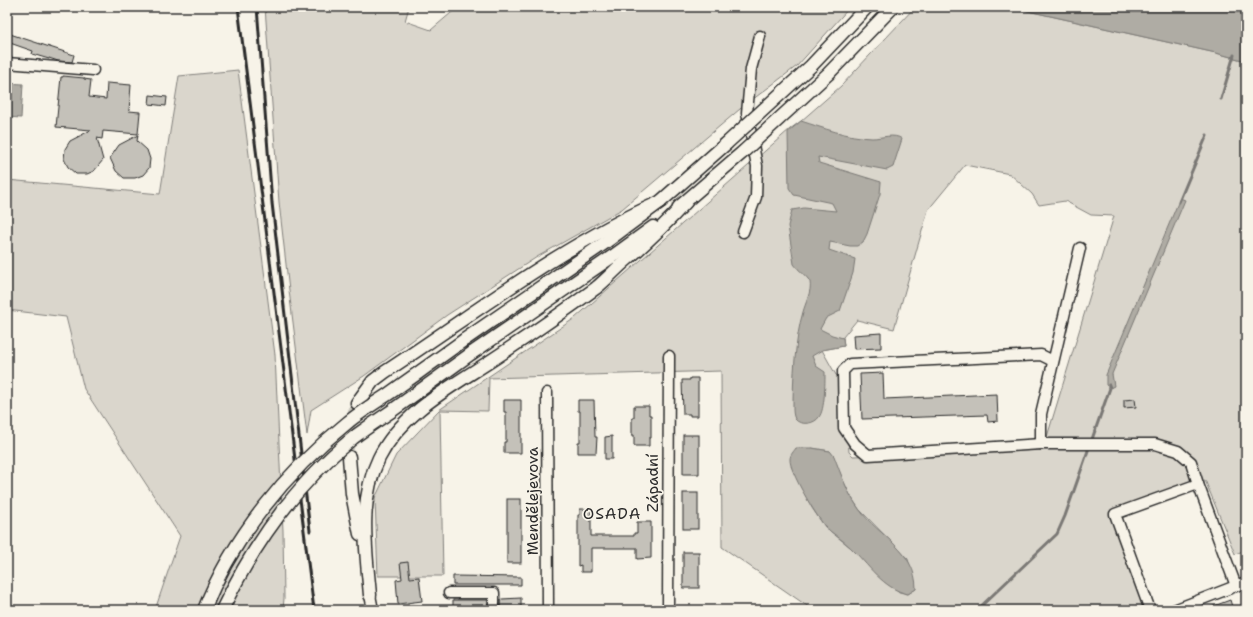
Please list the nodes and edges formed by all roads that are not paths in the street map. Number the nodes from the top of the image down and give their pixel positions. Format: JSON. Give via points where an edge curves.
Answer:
{"nodes":[{"id":1,"x":867,"y":7,"type":"edge"},
{"id":2,"x":893,"y":7,"type":"edge"},
{"id":3,"x":760,"y":36,"type":"dead end"},
{"id":4,"x":7,"y":63,"type":"edge"},
{"id":5,"x":93,"y":70,"type":"dead end"},
{"id":6,"x":660,"y":202,"type":"junction"},
{"id":7,"x":686,"y":202,"type":"junction"},
{"id":8,"x":743,"y":232,"type":"dead end"},
{"id":9,"x":1080,"y":248,"type":"dead end"},
{"id":10,"x":668,"y":356,"type":"dead end"},
{"id":11,"x":1053,"y":361,"type":"junction"},
{"id":12,"x":548,"y":393,"type":"dead end"},
{"id":13,"x":357,"y":403,"type":"tunnel mouth"},
{"id":14,"x":1041,"y":444,"type":"junction"},
{"id":15,"x":349,"y":457,"type":"tunnel mouth"},
{"id":16,"x":1198,"y":484,"type":"junction"},
{"id":17,"x":1246,"y":582,"type":"edge"},
{"id":18,"x":1236,"y":586,"type":"junction"},
{"id":19,"x":449,"y":593,"type":"dead end"},
{"id":20,"x":370,"y":594,"type":"junction"},
{"id":21,"x":204,"y":610,"type":"edge"},
{"id":22,"x":222,"y":610,"type":"edge"},
{"id":23,"x":373,"y":610,"type":"edge"},
{"id":24,"x":494,"y":610,"type":"edge"},
{"id":25,"x":548,"y":610,"type":"edge"},
{"id":26,"x":668,"y":610,"type":"edge"},
{"id":27,"x":1150,"y":610,"type":"edge"},
{"id":28,"x":1174,"y":610,"type":"edge"}],
"edges":[{"from":1,"to":6,"type":"main road","bridge":true,"via":[[812,66]]},
{"from":2,"to":7,"type":"main road","bridge":true,"via":[[828,74]]},
{"from":3,"to":8,"type":"street","via":[[751,69],[747,113],[757,166],[756,197]]},
{"from":4,"to":5,"type":"street"},
{"from":6,"to":13,"type":"main road","via":[[628,216],[477,308],[373,381]]},
{"from":6,"to":21,"type":"main road","bridge":true,"via":[[347,423],[321,446],[291,475],[265,506],[221,575]]},
{"from":7,"to":20,"type":"main road","via":[[598,286],[406,421],[379,458],[366,499],[365,532]]},
{"from":7,"to":22,"type":"main road","bridge":true,"via":[[354,437],[330,458],[298,490],[274,520],[235,583]]},
{"from":9,"to":11,"type":"street"},
{"from":10,"to":26,"type":"street","name":"Západní"},
{"from":11,"to":14,"type":"street","via":[[1041,414]]},
{"from":11,"to":14,"type":"street","via":[[1041,355],[1017,356],[850,364],[843,371],[844,428],[855,444],[868,455]]},
{"from":12,"to":25,"type":"street","name":"Mendělejevova"},
{"from":14,"to":16,"type":"street","via":[[1155,444],[1178,451],[1191,462]]},
{"from":15,"to":20,"type":"main road","via":[[352,494]]},
{"from":16,"to":18,"type":"street"},
{"from":16,"to":27,"type":"street","via":[[1115,514]]},
{"from":17,"to":18,"type":"street"},
{"from":18,"to":28,"type":"street"},
{"from":19,"to":24,"type":"street","via":[[494,593]]},
{"from":20,"to":23,"type":"street"}]}
